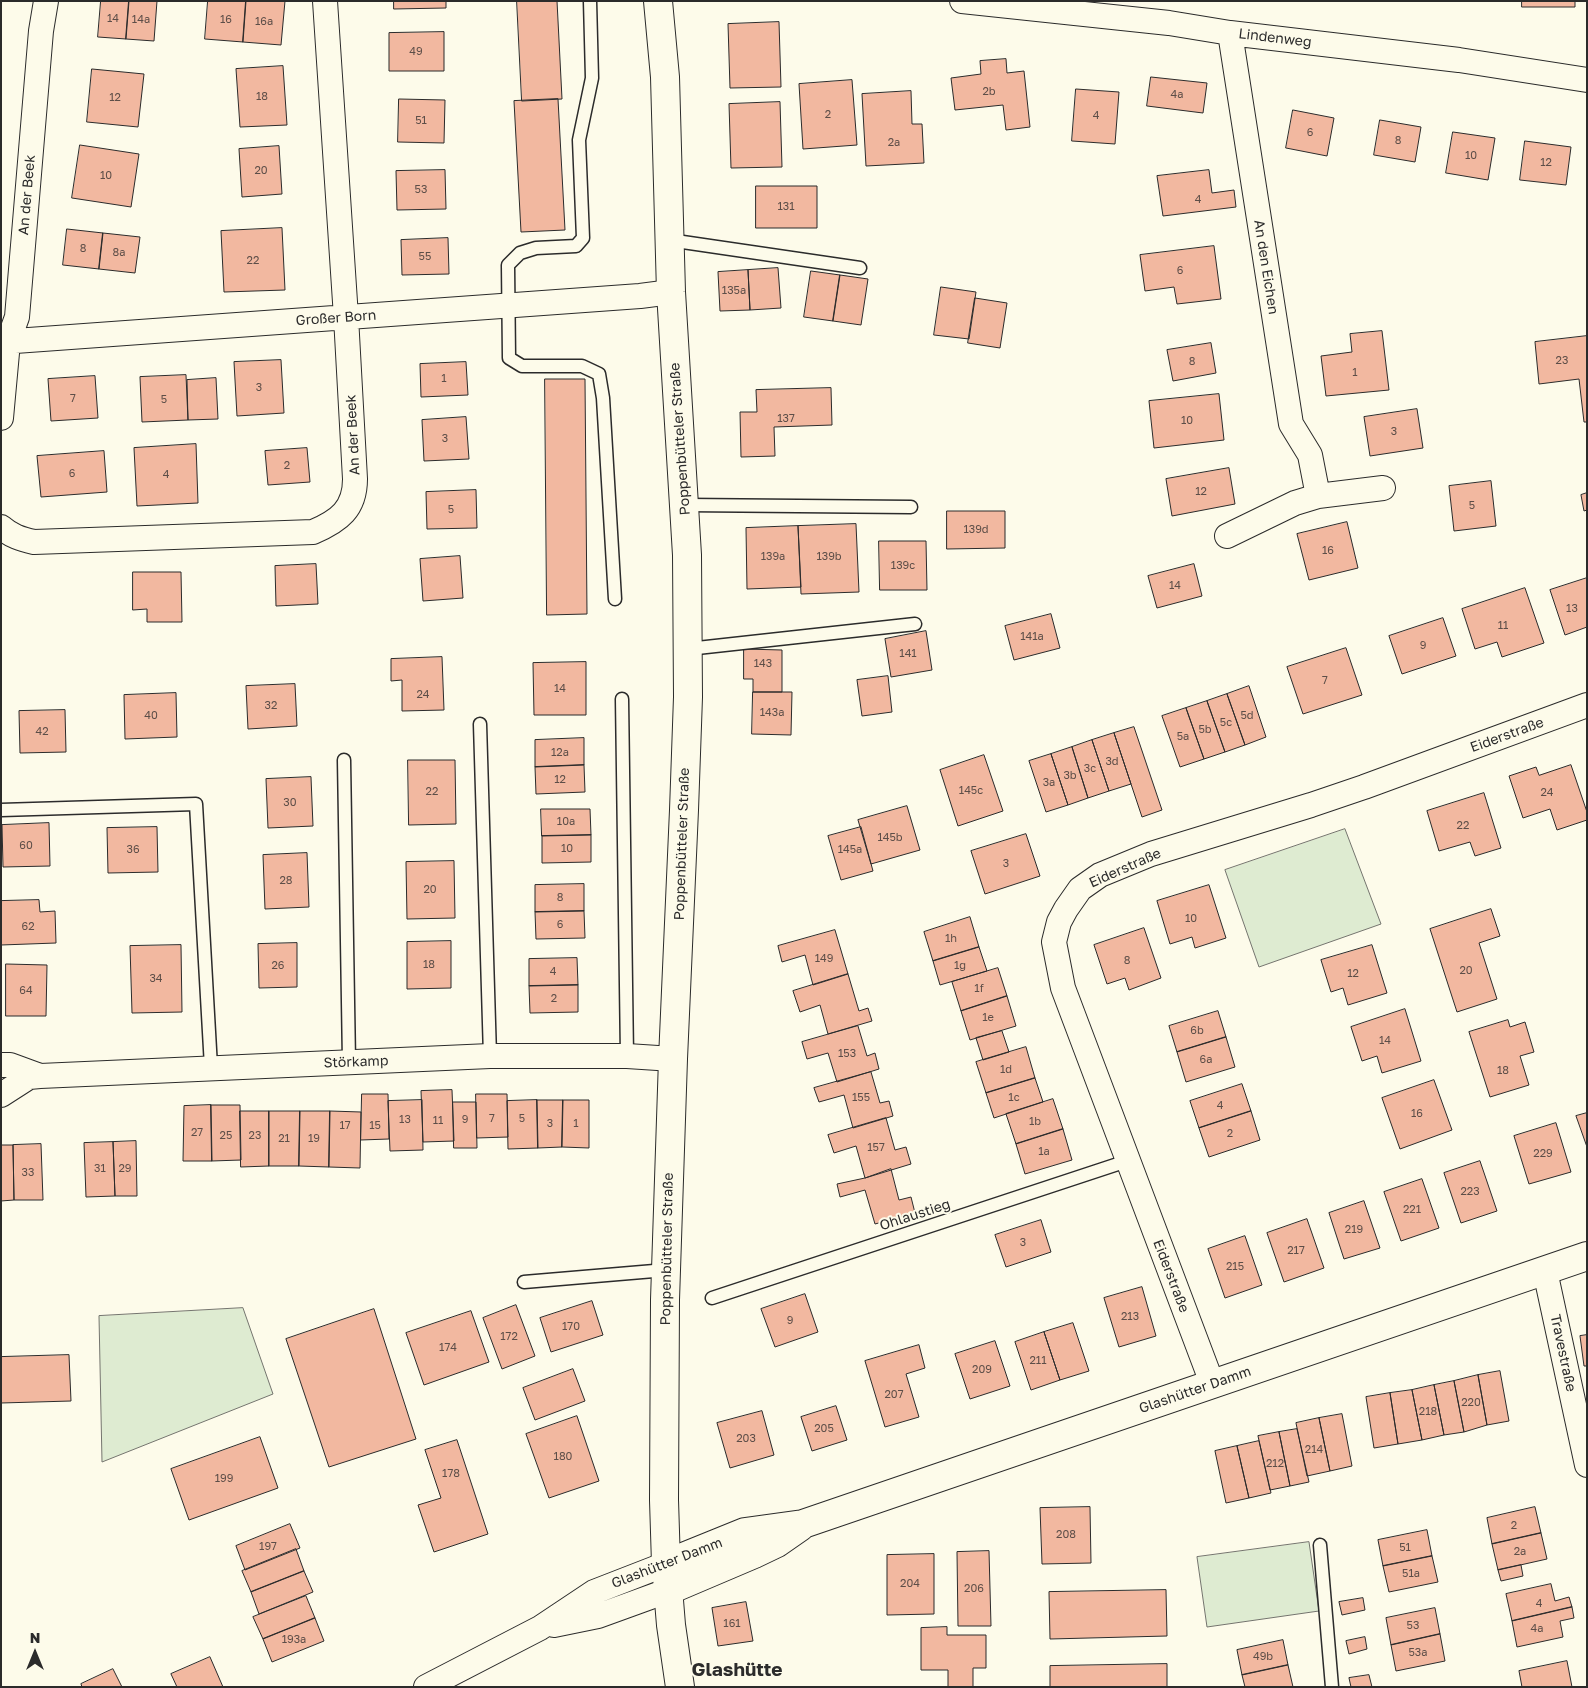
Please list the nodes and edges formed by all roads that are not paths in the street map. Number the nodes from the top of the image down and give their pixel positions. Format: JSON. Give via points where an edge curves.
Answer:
{"nodes":[{"id":1,"x":46,"y":1,"type":"edge"},
{"id":2,"x":325,"y":1,"type":"edge"},
{"id":3,"x":590,"y":1,"type":"edge"},
{"id":4,"x":658,"y":1,"type":"edge"},
{"id":5,"x":962,"y":1,"type":"edge"},
{"id":6,"x":1230,"y":33,"type":"junction"},
{"id":7,"x":1587,"y":80,"type":"edge"},
{"id":8,"x":669,"y":240,"type":"junction"},
{"id":9,"x":860,"y":268,"type":"dead end"},
{"id":10,"x":671,"y":292,"type":"junction"},
{"id":11,"x":508,"y":306,"type":"junction"},
{"id":12,"x":346,"y":317,"type":"junction"},
{"id":13,"x":5,"y":342,"type":"edge"},
{"id":14,"x":1,"y":418,"type":"edge"},
{"id":15,"x":1383,"y":488,"type":"dead end"},
{"id":16,"x":1318,"y":496,"type":"junction"},
{"id":17,"x":685,"y":505,"type":"junction"},
{"id":18,"x":911,"y":507,"type":"dead end"},
{"id":19,"x":1,"y":527,"type":"edge"},
{"id":20,"x":1227,"y":536,"type":"dead end"},
{"id":21,"x":616,"y":600,"type":"dead end"},
{"id":22,"x":914,"y":624,"type":"dead end"},
{"id":23,"x":688,"y":649,"type":"junction"},
{"id":24,"x":622,"y":699,"type":"dead end"},
{"id":25,"x":1587,"y":705,"type":"edge"},
{"id":26,"x":480,"y":724,"type":"dead end"},
{"id":27,"x":344,"y":760,"type":"dead end"},
{"id":28,"x":1,"y":810,"type":"edge"},
{"id":29,"x":490,"y":1056,"type":"junction"},
{"id":30,"x":628,"y":1056,"type":"junction"},
{"id":31,"x":673,"y":1059,"type":"junction"},
{"id":32,"x":350,"y":1062,"type":"junction"},
{"id":33,"x":1,"y":1065,"type":"edge"},
{"id":34,"x":211,"y":1067,"type":"junction"},
{"id":35,"x":40,"y":1076,"type":"junction"},
{"id":36,"x":1,"y":1095,"type":"edge"},
{"id":37,"x":1127,"y":1161,"type":"junction"},
{"id":38,"x":1587,"y":1256,"type":"edge"},
{"id":39,"x":666,"y":1270,"type":"junction"},
{"id":40,"x":1546,"y":1271,"type":"junction"},
{"id":41,"x":524,"y":1282,"type":"dead end"},
{"id":42,"x":712,"y":1298,"type":"dead end"},
{"id":43,"x":1212,"y":1384,"type":"junction"},
{"id":44,"x":1587,"y":1465,"type":"edge"},
{"id":45,"x":803,"y":1524,"type":"junction"},
{"id":46,"x":1320,"y":1545,"type":"dead end"},
{"id":47,"x":666,"y":1564,"type":"junction"},
{"id":48,"x":667,"y":1591,"type":"junction"},
{"id":49,"x":540,"y":1628,"type":"junction"},
{"id":50,"x":426,"y":1687,"type":"edge"},
{"id":51,"x":680,"y":1687,"type":"edge"},
{"id":52,"x":1332,"y":1687,"type":"edge"}],
"edges":[{"from":1,"to":13,"type":"street","name":"An der Beek","via":[[17,317]]},
{"from":2,"to":12,"type":"street","name":"An der Beek"},
{"from":3,"to":11,"type":"lane","via":[[592,78],[580,140],[583,238],[576,246],[536,248],[520,253],[508,265]]},
{"from":4,"to":8,"type":"main road","name":"Poppenbütteler Straße","via":[[665,77]]},
{"from":5,"to":6,"type":"street","name":"Lindenweg","via":[[1169,23]]},
{"from":6,"to":7,"type":"street","name":"Lindenweg","via":[[1459,60]]},
{"from":6,"to":16,"type":"street","name":"An den Eichen","via":[[1291,424],[1310,455]]},
{"from":8,"to":9,"type":"lane"},
{"from":8,"to":10,"type":"main road","name":"Poppenbütteler Straße"},
{"from":10,"to":11,"type":"street","name":"Großer Born"},
{"from":10,"to":17,"type":"main road","name":"Poppenbütteler Straße"},
{"from":11,"to":12,"type":"street","name":"Großer Born"},
{"from":11,"to":21,"type":"lane","via":[[509,358],[522,366],[582,366],[599,374]]},
{"from":12,"to":13,"type":"street","name":"Großer Born"},
{"from":12,"to":19,"type":"street","name":"An der Beek","via":[[355,488],[346,510],[329,525],[314,532],[34,542],[14,536]]},
{"from":13,"to":14,"type":"street","name":"An der Beek"},
{"from":15,"to":16,"type":"street"},
{"from":16,"to":20,"type":"street","via":[[1295,503]]},
{"from":17,"to":18,"type":"lane"},
{"from":17,"to":23,"type":"main road","name":"Poppenbütteler Straße"},
{"from":22,"to":23,"type":"lane"},
{"from":23,"to":31,"type":"main road","name":"Poppenbütteler Straße"},
{"from":24,"to":30,"type":"lane"},
{"from":25,"to":37,"type":"street","name":"Eiderstraße","via":[[1311,805],[1151,854],[1100,875],[1080,888],[1059,922],[1054,942],[1063,988]]},
{"from":26,"to":29,"type":"lane"},
{"from":27,"to":32,"type":"lane"},
{"from":28,"to":34,"type":"lane","via":[[196,804]]},
{"from":29,"to":30,"type":"street","name":"Störkamp"},
{"from":29,"to":32,"type":"street","name":"Störkamp"},
{"from":30,"to":31,"type":"street","name":"Störkamp"},
{"from":31,"to":39,"type":"main road","name":"Poppenbütteler Straße"},
{"from":32,"to":34,"type":"street","name":"Störkamp"},
{"from":33,"to":35,"type":"street","name":"Störkamp"},
{"from":34,"to":35,"type":"street","name":"Störkamp"},
{"from":35,"to":36,"type":"street","name":"Störkamp","via":[[28,1077]]},
{"from":37,"to":42,"type":"lane","name":"Ohlaustieg"},
{"from":37,"to":43,"type":"street","name":"Eiderstraße"},
{"from":38,"to":40,"type":"main road","name":"Glashütter Damm"},
{"from":39,"to":41,"type":"lane"},
{"from":39,"to":47,"type":"main road","name":"Poppenbütteler Straße"},
{"from":40,"to":43,"type":"main road","name":"Glashütter Damm"},
{"from":40,"to":44,"type":"street","name":"Travestraße"},
{"from":43,"to":45,"type":"main road","name":"Glashütter Damm"},
{"from":45,"to":47,"type":"main road","name":"Glashütter Damm","via":[[745,1532]]},
{"from":45,"to":48,"type":"main road","name":"Glashütter Damm","via":[[769,1547]]},
{"from":46,"to":52,"type":"lane"},
{"from":47,"to":48,"type":"main road","name":"Poppenbütteler Straße"},
{"from":47,"to":49,"type":"street","name":"Glashütter Damm","via":[[594,1592]]},
{"from":48,"to":49,"type":"street","name":"Glashütter Damm","via":[[598,1616]]},
{"from":48,"to":51,"type":"main road","name":"Poppenbütteler Straße"},
{"from":49,"to":50,"type":"street","name":"Glashütter Damm"}]}
